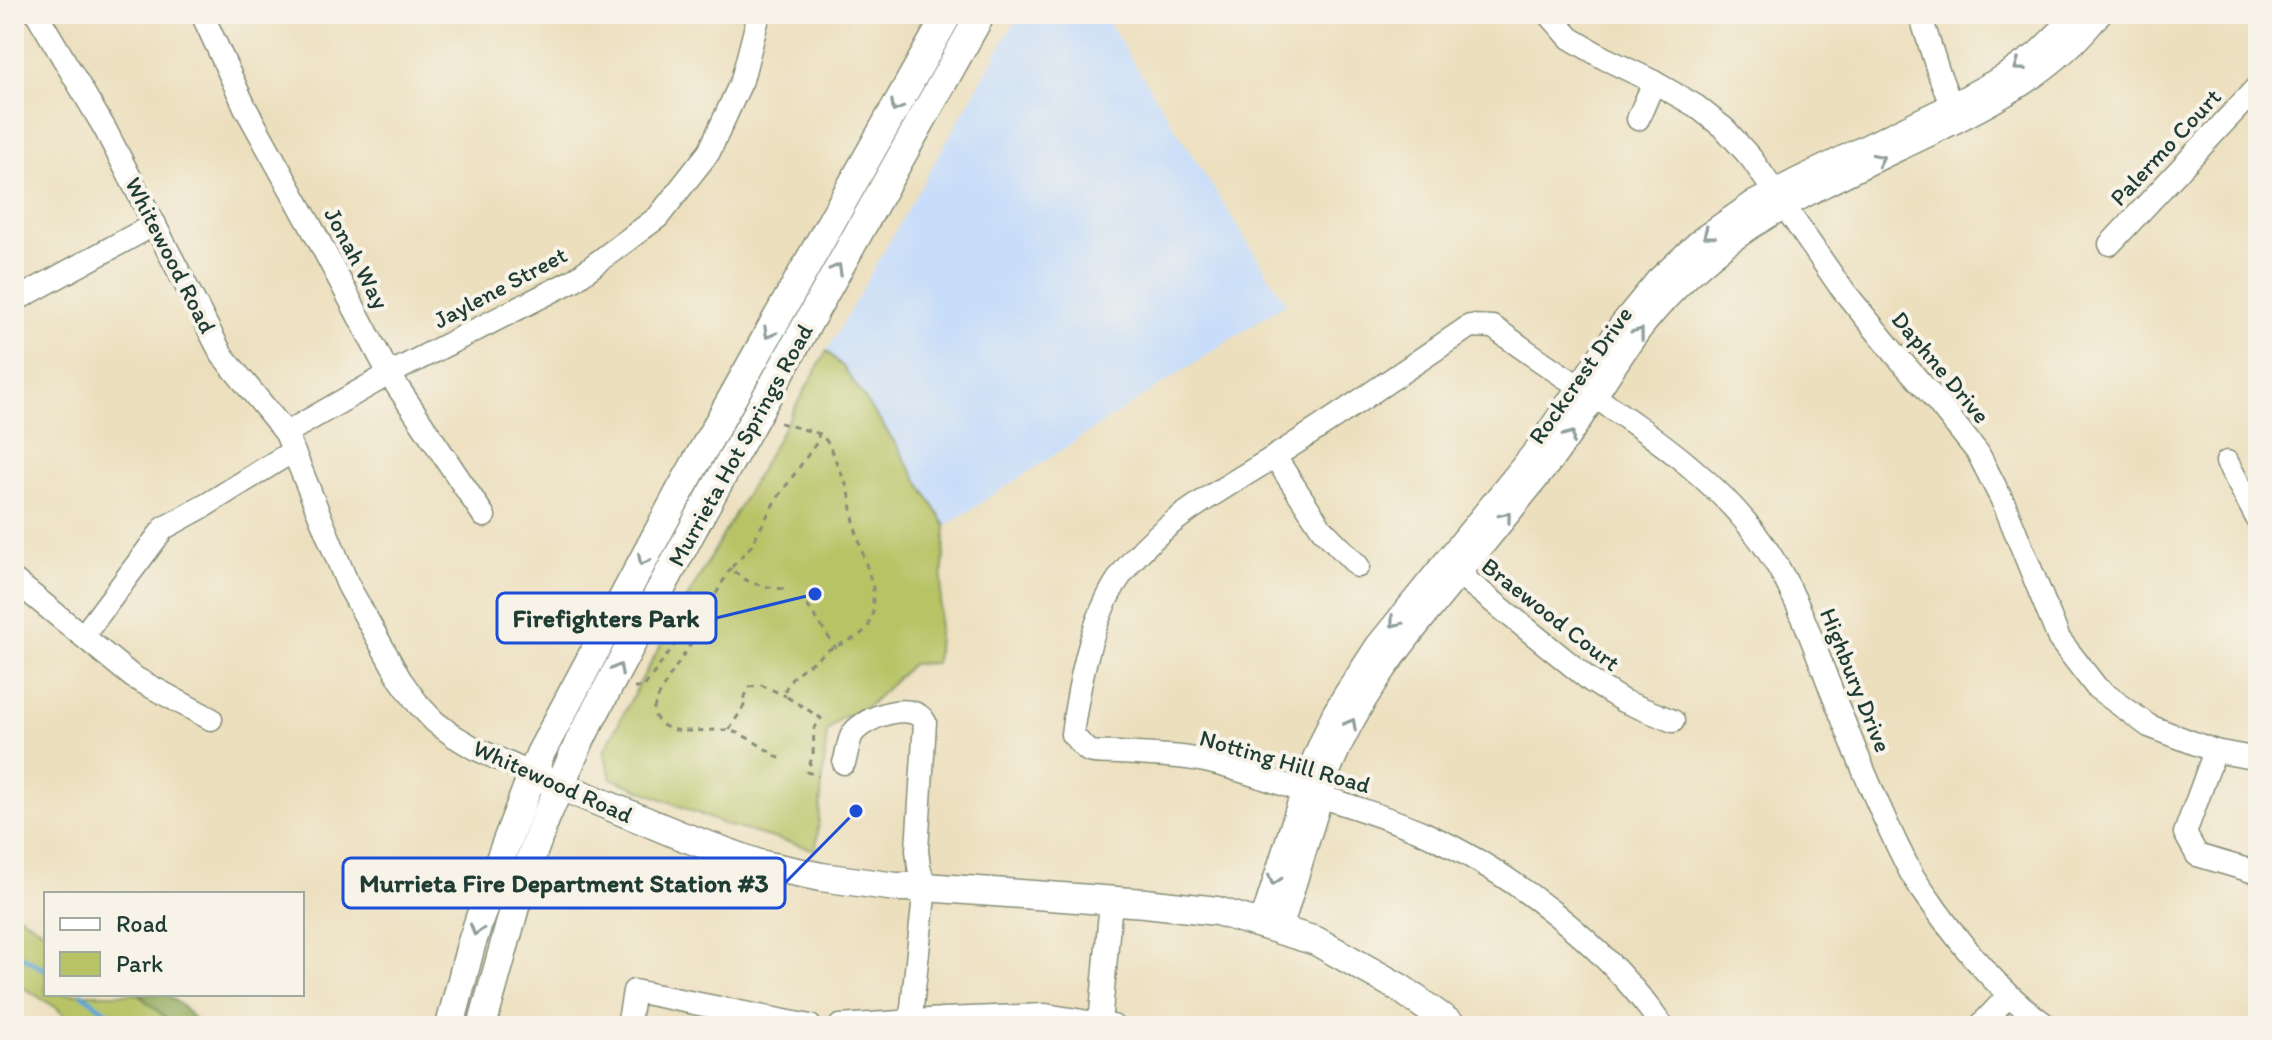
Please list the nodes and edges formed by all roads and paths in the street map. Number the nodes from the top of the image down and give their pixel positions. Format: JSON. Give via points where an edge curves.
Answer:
{"nodes":[{"id":1,"x":37,"y":14,"type":"edge"},
{"id":2,"x":202,"y":14,"type":"edge"},
{"id":3,"x":759,"y":14,"type":"edge"},
{"id":4,"x":948,"y":14,"type":"edge"},
{"id":5,"x":969,"y":14,"type":"edge"},
{"id":6,"x":981,"y":14,"type":"edge"},
{"id":7,"x":1549,"y":14,"type":"edge"},
{"id":8,"x":1920,"y":14,"type":"edge"},
{"id":9,"x":2077,"y":14,"type":"edge"},
{"id":10,"x":2100,"y":14,"type":"edge"},
{"id":11,"x":1654,"y":82,"type":"junction"},
{"id":12,"x":2258,"y":86,"type":"edge"},
{"id":13,"x":926,"y":110,"type":"junction"},
{"id":14,"x":1954,"y":113,"type":"junction"},
{"id":15,"x":1638,"y":119,"type":"dead end"},
{"id":16,"x":1779,"y":200,"type":"junction"},
{"id":17,"x":155,"y":224,"type":"junction"},
{"id":18,"x":2110,"y":244,"type":"dead end"},
{"id":19,"x":14,"y":301,"type":"edge"},
{"id":20,"x":389,"y":374,"type":"junction"},
{"id":21,"x":1588,"y":392,"type":"junction"},
{"id":22,"x":780,"y":423,"type":"dead end"},
{"id":23,"x":819,"y":433,"type":"junction"},
{"id":24,"x":289,"y":442,"type":"junction"},
{"id":25,"x":1275,"y":457,"type":"junction"},
{"id":26,"x":2227,"y":462,"type":"dead end"},
{"id":27,"x":484,"y":516,"type":"dead end"},
{"id":28,"x":2258,"y":520,"type":"edge"},
{"id":29,"x":1358,"y":566,"type":"dead end"},
{"id":30,"x":731,"y":568,"type":"junction"},
{"id":31,"x":1452,"y":568,"type":"junction"},
{"id":32,"x":14,"y":580,"type":"edge"},
{"id":33,"x":784,"y":589,"type":"dead end"},
{"id":34,"x":807,"y":605,"type":"dead end"},
{"id":35,"x":696,"y":635,"type":"junction"},
{"id":36,"x":83,"y":636,"type":"junction"},
{"id":37,"x":836,"y":648,"type":"junction"},
{"id":38,"x":631,"y":688,"type":"dead end"},
{"id":39,"x":786,"y":696,"type":"junction"},
{"id":40,"x":211,"y":719,"type":"dead end"},
{"id":41,"x":1673,"y":721,"type":"dead end"},
{"id":42,"x":729,"y":731,"type":"junction"},
{"id":43,"x":2215,"y":751,"type":"junction"},
{"id":44,"x":2258,"y":759,"type":"edge"},
{"id":45,"x":784,"y":761,"type":"dead end"},
{"id":46,"x":844,"y":763,"type":"dead end"},
{"id":47,"x":532,"y":774,"type":"junction"},
{"id":48,"x":818,"y":776,"type":"dead end"},
{"id":49,"x":560,"y":785,"type":"junction"},
{"id":50,"x":1312,"y":793,"type":"junction"},
{"id":51,"x":2258,"y":873,"type":"edge"},
{"id":52,"x":925,"y":887,"type":"junction"},
{"id":53,"x":1111,"y":901,"type":"junction"},
{"id":54,"x":1271,"y":926,"type":"junction"},
{"id":55,"x":2008,"y":996,"type":"junction"},
{"id":56,"x":910,"y":1024,"type":"edge"},
{"id":57,"x":1106,"y":1025,"type":"edge"},
{"id":58,"x":450,"y":1026,"type":"edge"},
{"id":59,"x":482,"y":1026,"type":"edge"},
{"id":60,"x":628,"y":1026,"type":"edge"},
{"id":61,"x":810,"y":1026,"type":"edge"},
{"id":62,"x":840,"y":1026,"type":"edge"},
{"id":63,"x":1453,"y":1026,"type":"edge"},
{"id":64,"x":1662,"y":1026,"type":"edge"},
{"id":65,"x":1980,"y":1026,"type":"edge"},
{"id":66,"x":2047,"y":1026,"type":"edge"}],
"edges":[{"from":1,"to":17,"type":"street","name":"Whitewood Road"},
{"from":2,"to":20,"type":"street","name":"Jonah Way","via":[[245,107]]},
{"from":3,"to":20,"type":"street","name":"Jaylene Street","via":[[742,80],[709,152],[658,217],[574,280]]},
{"from":4,"to":47,"type":"main road","name":"Murrieta Hot Springs Road","one_way":true,"via":[[680,491]]},
{"from":5,"to":13,"type":"main road","via":[[924,98]]},
{"from":6,"to":13,"type":"main road","name":"Murrieta Hot Springs Road"},
{"from":7,"to":11,"type":"street","name":"Daphne Drive","via":[[1570,38]]},
{"from":8,"to":14,"type":"street"},
{"from":9,"to":14,"type":"street","name":"Rockcrest Drive","one_way":true,"via":[[2037,53]]},
{"from":10,"to":14,"type":"street","name":"Rockcrest Drive","via":[[2046,69],[2010,94]]},
{"from":11,"to":15,"type":"street"},
{"from":11,"to":16,"type":"street","name":"Daphne Drive","via":[[1725,129]]},
{"from":12,"to":18,"type":"street","name":"Palermo Court"},
{"from":49,"to":13,"type":"main road","name":"Murrieta Hot Springs Road","one_way":true,"via":[[702,512]]},
{"from":14,"to":16,"type":"street","name":"Rockcrest Drive"},
{"from":16,"to":21,"type":"street","name":"Rockcrest Drive","via":[[1730,218],[1675,262],[1637,303]]},
{"from":16,"to":43,"type":"street","name":"Daphne Drive","via":[[1839,285],[1978,453],[2059,639],[2097,688],[2149,726]]},
{"from":17,"to":19,"type":"street"},
{"from":17,"to":24,"type":"street","name":"Whitewood Road","via":[[222,355]]},
{"from":20,"to":24,"type":"street","name":"Jaylene Street"},
{"from":20,"to":27,"type":"street","name":"Jonah Way"},
{"from":21,"to":25,"type":"street","name":"Notting Hill Road","via":[[1493,327],[1470,326]]},
{"from":21,"to":31,"type":"street","name":"Rockcrest Drive","via":[[1550,463]]},
{"from":21,"to":55,"type":"street","name":"Highbury Drive","via":[[1671,450],[1752,529],[1803,617],[1913,876]]},
{"from":22,"to":23,"type":"path"},
{"from":23,"to":30,"type":"path","via":[[751,546]]},
{"from":23,"to":37,"type":"path","via":[[849,491],[873,587],[868,628]]},
{"from":24,"to":36,"type":"street","name":"Jaylene Street","via":[[206,505],[164,528]]},
{"from":24,"to":47,"type":"street","name":"Whitewood Road","via":[[348,585],[418,704],[474,748]]},
{"from":25,"to":29,"type":"street","via":[[1322,529]]},
{"from":25,"to":50,"type":"street","name":"Notting Hill Road","via":[[1163,530],[1118,579],[1102,609],[1079,685],[1072,734],[1090,751],[1200,760]]},
{"from":26,"to":28,"type":"street"},
{"from":30,"to":33,"type":"path","via":[[745,581]]},
{"from":30,"to":35,"type":"path"},
{"from":31,"to":41,"type":"street","name":"Braewood Court","via":[[1591,681]]},
{"from":31,"to":50,"type":"street","name":"Rockcrest Drive","via":[[1366,697]]},
{"from":32,"to":36,"type":"street"},
{"from":34,"to":37,"type":"path"},
{"from":35,"to":38,"type":"path","via":[[679,639],[643,688]]},
{"from":35,"to":42,"type":"path","via":[[653,712],[661,725],[676,731]]},
{"from":36,"to":40,"type":"street","via":[[133,677]]},
{"from":37,"to":39,"type":"path","via":[[791,679]]},
{"from":39,"to":42,"type":"path","via":[[761,685],[750,687]]},
{"from":39,"to":48,"type":"path","via":[[821,718],[814,729],[807,772]]},
{"from":42,"to":45,"type":"path"},
{"from":43,"to":44,"type":"street","name":"Daphne Drive"},
{"from":43,"to":51,"type":"street","via":[[2185,833],[2197,855]]},
{"from":46,"to":52,"type":"street","via":[[853,733],[871,719],[893,712],[921,715],[925,722],[917,850]]},
{"from":47,"to":49,"type":"main road","name":"Whitewood Road"},
{"from":47,"to":58,"type":"main road","name":"Murrieta Hot Springs Road","one_way":true,"via":[[488,892]]},
{"from":49,"to":52,"type":"main road","name":"Whitewood Road","via":[[759,864],[821,877]]},
{"from":49,"to":59,"type":"main road","name":"Murrieta Hot Springs Road","via":[[521,885]]},
{"from":50,"to":54,"type":"street","name":"Rockcrest Drive"},
{"from":50,"to":64,"type":"street","name":"Notting Hill Road","via":[[1424,834],[1489,867],[1596,950]]},
{"from":52,"to":53,"type":"main road","name":"Whitewood Road"},
{"from":52,"to":56,"type":"street"},
{"from":53,"to":54,"type":"main road","name":"Whitewood Road","via":[[1217,911]]},
{"from":53,"to":57,"type":"street"},
{"from":54,"to":63,"type":"main road","name":"Whitewood Road","via":[[1350,958]]},
{"from":55,"to":65,"type":"street"},
{"from":55,"to":66,"type":"street","name":"Highbury Drive"},
{"from":56,"to":57,"type":"street","via":[[1046,1015]]},
{"from":56,"to":62,"type":"street"},
{"from":60,"to":61,"type":"street","via":[[634,991]]}]}
